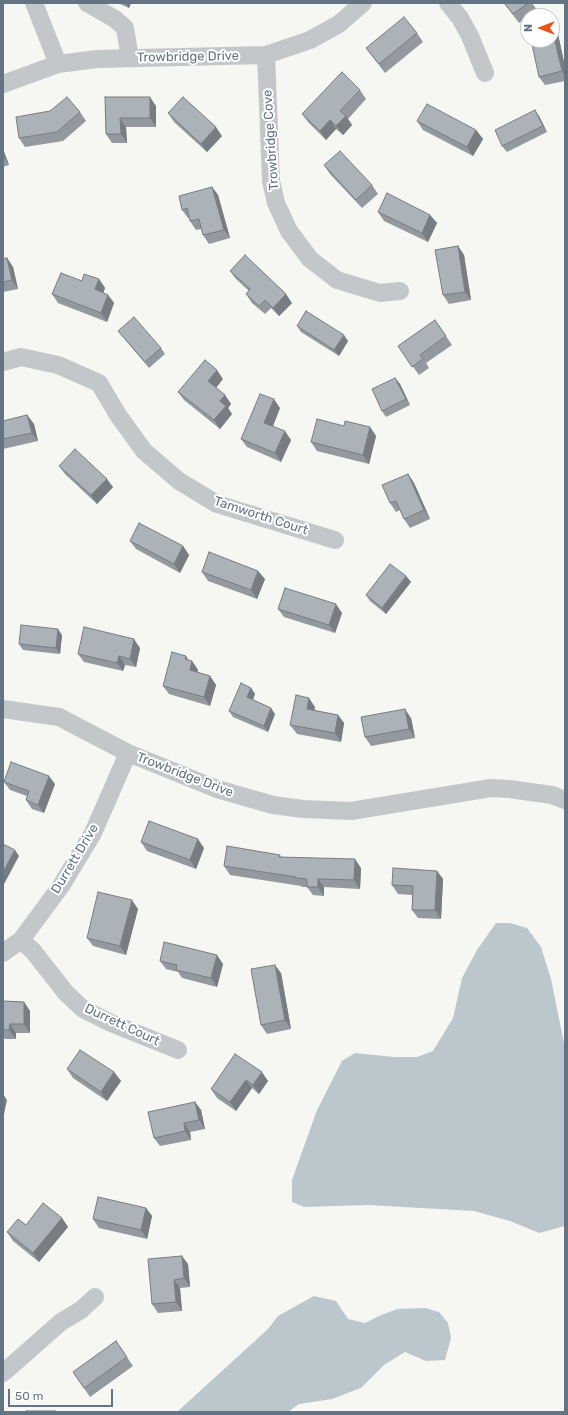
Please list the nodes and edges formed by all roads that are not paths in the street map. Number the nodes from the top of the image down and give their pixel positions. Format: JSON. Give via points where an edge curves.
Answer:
{"nodes":[{"id":1,"x":34,"y":3,"type":"edge"},
{"id":2,"x":87,"y":3,"type":"edge"},
{"id":3,"x":363,"y":3,"type":"edge"},
{"id":4,"x":448,"y":3,"type":"edge"},
{"id":5,"x":266,"y":55,"type":"junction"},
{"id":6,"x":130,"y":58,"type":"junction"},
{"id":7,"x":58,"y":64,"type":"junction"},
{"id":8,"x":485,"y":73,"type":"dead end"},
{"id":9,"x":3,"y":84,"type":"edge"},
{"id":10,"x":400,"y":291,"type":"dead end"},
{"id":11,"x":3,"y":362,"type":"edge"},
{"id":12,"x":335,"y":540,"type":"dead end"},
{"id":13,"x":3,"y":709,"type":"edge"},
{"id":14,"x":128,"y":753,"type":"junction"},
{"id":15,"x":565,"y":800,"type":"edge"},
{"id":16,"x":21,"y":940,"type":"junction"},
{"id":17,"x":3,"y":953,"type":"edge"},
{"id":18,"x":178,"y":1050,"type":"dead end"},
{"id":19,"x":95,"y":1297,"type":"dead end"},
{"id":20,"x":3,"y":1373,"type":"edge"}],
"edges":[{"from":1,"to":7,"type":"street"},
{"from":2,"to":6,"type":"street","via":[[115,19],[125,28]]},
{"from":3,"to":5,"type":"street","name":"Trowbridge Drive","via":[[339,24],[310,40]]},
{"from":4,"to":8,"type":"street","via":[[470,36]]},
{"from":5,"to":6,"type":"street","name":"Trowbridge Drive"},
{"from":5,"to":10,"type":"street","name":"Trowbridge Cove","via":[[271,181],[276,203],[289,231],[310,259],[337,280],[380,293]]},
{"from":6,"to":7,"type":"street","name":"Trowbridge Drive"},
{"from":7,"to":9,"type":"street","name":"Trowbridge Drive"},
{"from":11,"to":12,"type":"street","name":"Tamworth Court","via":[[21,357],[58,365],[99,383],[144,451],[179,481],[217,504]]},
{"from":13,"to":14,"type":"street","name":"Trowbridge Drive","via":[[59,717]]},
{"from":14,"to":15,"type":"street","name":"Trowbridge Drive","via":[[217,790],[273,805],[303,809],[351,811],[491,788],[552,795]]},
{"from":14,"to":16,"type":"street","name":"Durrett Drive","via":[[93,832],[61,886]]},
{"from":16,"to":17,"type":"street","name":"Durrett Drive"},
{"from":16,"to":18,"type":"street","name":"Durrett Court","via":[[83,1009]]},
{"from":19,"to":20,"type":"street","via":[[81,1310],[56,1326]]}]}
